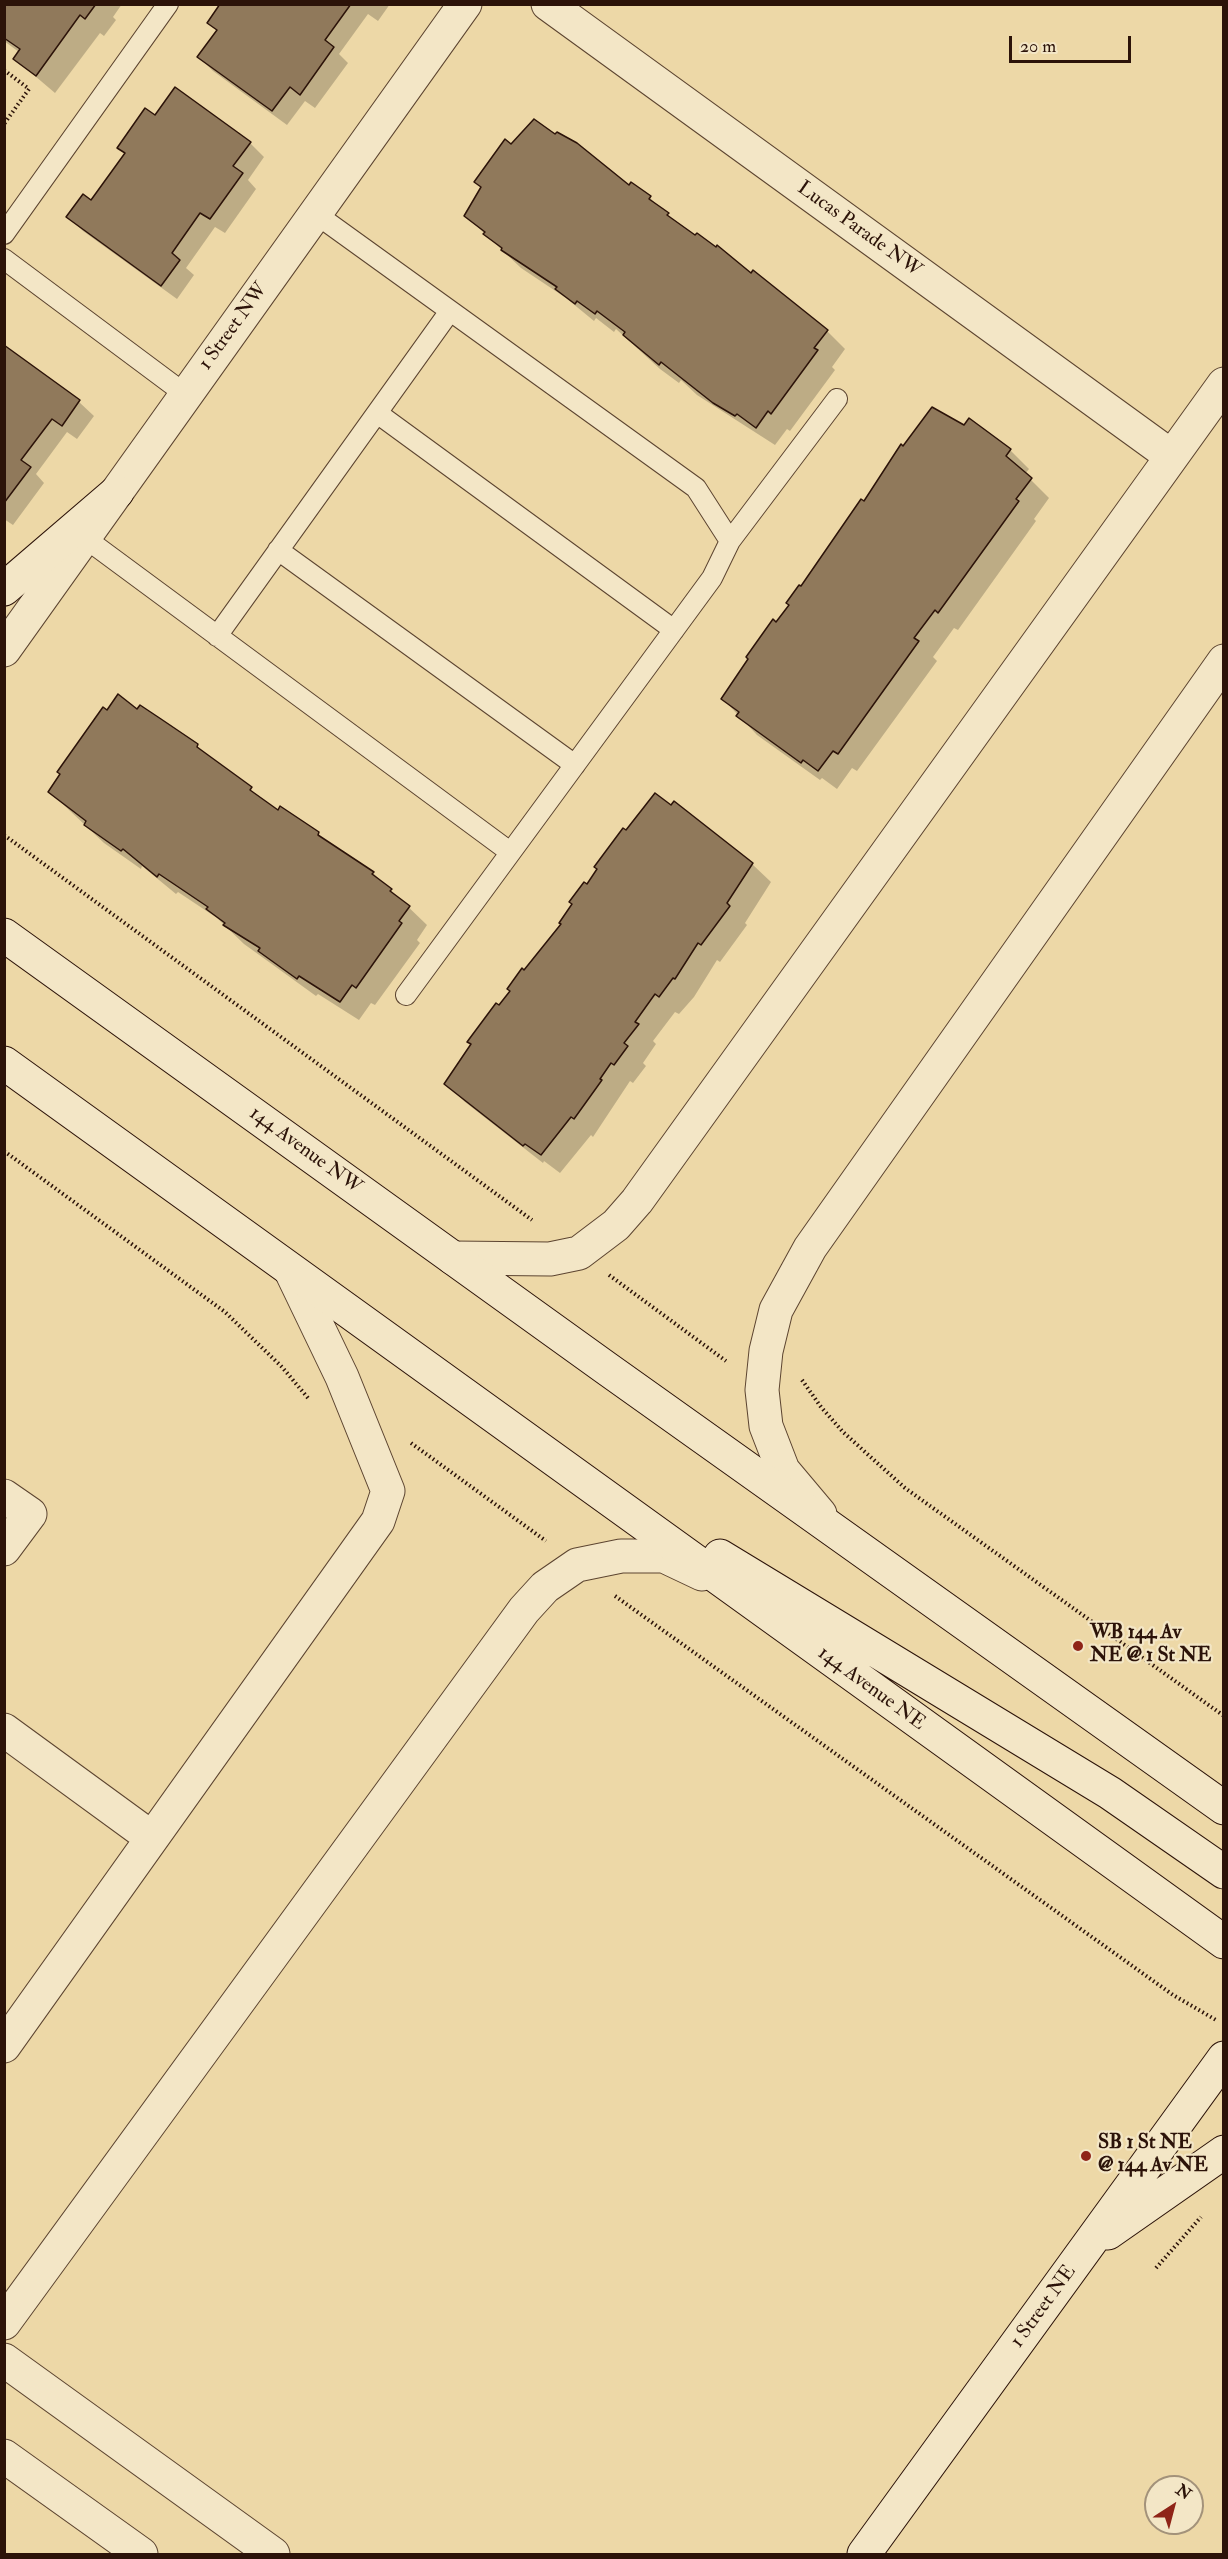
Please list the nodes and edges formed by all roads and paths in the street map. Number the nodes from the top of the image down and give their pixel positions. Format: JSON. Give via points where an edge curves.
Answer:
{"nodes":[{"id":1,"x":168,"y":4,"type":"edge"},
{"id":2,"x":465,"y":4,"type":"edge"},
{"id":3,"x":548,"y":4,"type":"edge"},
{"id":4,"x":4,"y":70,"type":"edge"},
{"id":5,"x":4,"y":124,"type":"edge"},
{"id":6,"x":316,"y":214,"type":"junction"},
{"id":7,"x":4,"y":234,"type":"edge"},
{"id":8,"x":4,"y":259,"type":"edge"},
{"id":9,"x":450,"y":310,"type":"junction"},
{"id":10,"x":1224,"y":384,"type":"edge"},
{"id":11,"x":185,"y":394,"type":"junction"},
{"id":12,"x":837,"y":399,"type":"dead end"},
{"id":13,"x":377,"y":412,"type":"junction"},
{"id":14,"x":1171,"y":456,"type":"junction"},
{"id":15,"x":117,"y":492,"type":"junction"},
{"id":16,"x":85,"y":538,"type":"junction"},
{"id":17,"x":730,"y":541,"type":"junction"},
{"id":18,"x":278,"y":550,"type":"junction"},
{"id":19,"x":4,"y":589,"type":"edge"},
{"id":20,"x":674,"y":630,"type":"junction"},
{"id":21,"x":217,"y":636,"type":"junction"},
{"id":22,"x":4,"y":650,"type":"edge"},
{"id":23,"x":1224,"y":662,"type":"edge"},
{"id":24,"x":574,"y":765,"type":"junction"},
{"id":25,"x":4,"y":835,"type":"edge"},
{"id":26,"x":510,"y":852,"type":"junction"},
{"id":27,"x":4,"y":935,"type":"edge"},
{"id":28,"x":406,"y":994,"type":"dead end"},
{"id":29,"x":4,"y":1063,"type":"edge"},
{"id":30,"x":579,"y":1253,"type":"junction"},
{"id":31,"x":453,"y":1258,"type":"junction"},
{"id":32,"x":291,"y":1270,"type":"junction"},
{"id":33,"x":766,"y":1351,"type":"junction"},
{"id":34,"x":518,"y":1435,"type":"junction"},
{"id":35,"x":4,"y":1496,"type":"edge"},
{"id":36,"x":834,"y":1531,"type":"junction"},
{"id":37,"x":4,"y":1549,"type":"edge"},
{"id":38,"x":727,"y":1585,"type":"junction"},
{"id":39,"x":1224,"y":1716,"type":"edge"},
{"id":40,"x":4,"y":1730,"type":"edge"},
{"id":41,"x":1172,"y":1771,"type":"junction"},
{"id":42,"x":1224,"y":1785,"type":"edge"},
{"id":43,"x":1224,"y":1808,"type":"edge"},
{"id":44,"x":152,"y":1838,"type":"junction"},
{"id":45,"x":1224,"y":1872,"type":"edge"},
{"id":46,"x":1224,"y":1942,"type":"edge"},
{"id":47,"x":4,"y":2046,"type":"edge"},
{"id":48,"x":1224,"y":2058,"type":"edge"},
{"id":49,"x":1224,"y":2152,"type":"edge"},
{"id":50,"x":1209,"y":2209,"type":"dead end"},
{"id":51,"x":1087,"y":2248,"type":"junction"},
{"id":52,"x":1156,"y":2268,"type":"dead end"},
{"id":53,"x":4,"y":2323,"type":"edge"},
{"id":54,"x":4,"y":2360,"type":"edge"},
{"id":55,"x":4,"y":2456,"type":"edge"},
{"id":56,"x":141,"y":2554,"type":"edge"},
{"id":57,"x":273,"y":2554,"type":"edge"},
{"id":58,"x":864,"y":2554,"type":"edge"}],
"edges":[{"from":1,"to":7,"type":"lane"},
{"from":2,"to":6,"type":"street","name":"1 Street NW"},
{"from":3,"to":14,"type":"street","name":"Lucas Parade NW"},
{"from":4,"to":5,"type":"path","via":[[29,89]]},
{"from":6,"to":9,"type":"lane"},
{"from":6,"to":11,"type":"street","name":"1 Street NW"},
{"from":8,"to":11,"type":"lane"},
{"from":9,"to":13,"type":"lane"},
{"from":9,"to":17,"type":"lane","via":[[696,488]]},
{"from":10,"to":14,"type":"street"},
{"from":11,"to":15,"type":"street","name":"1 Street NW"},
{"from":12,"to":17,"type":"lane"},
{"from":13,"to":18,"type":"lane"},
{"from":13,"to":20,"type":"lane"},
{"from":14,"to":30,"type":"street","via":[[637,1201],[616,1226]]},
{"from":15,"to":16,"type":"street","name":"1 Street NW"},
{"from":15,"to":19,"type":"street"},
{"from":16,"to":21,"type":"lane"},
{"from":16,"to":22,"type":"street","name":"1 Street NW"},
{"from":17,"to":20,"type":"lane","via":[[712,578]]},
{"from":18,"to":21,"type":"lane"},
{"from":18,"to":24,"type":"lane"},
{"from":20,"to":24,"type":"lane"},
{"from":21,"to":26,"type":"lane"},
{"from":23,"to":33,"type":"street","via":[[810,1248],[776,1310]]},
{"from":24,"to":26,"type":"lane"},
{"from":25,"to":30,"type":"path"},
{"from":26,"to":28,"type":"lane"},
{"from":27,"to":31,"type":"street","name":"144 Avenue NW"},
{"from":29,"to":32,"type":"street"},
{"from":30,"to":31,"type":"street","via":[[550,1259]]},
{"from":30,"to":33,"type":"path","via":[[729,1363]]},
{"from":31,"to":36,"type":"street","name":"144 Avenue NW"},
{"from":32,"to":34,"type":"street"},
{"from":32,"to":44,"type":"street","via":[[342,1377],[388,1491],[378,1521]]},
{"from":33,"to":36,"type":"street","via":[[762,1390],[766,1426],[783,1470]]},
{"from":33,"to":39,"type":"path","via":[[785,1345],[820,1407],[905,1488]]},
{"from":34,"to":38,"type":"street","name":"144 Avenue NE"},
{"from":34,"to":45,"type":"street","via":[[1100,1786]]},
{"from":35,"to":37,"type":"street","via":[[30,1514]]},
{"from":36,"to":41,"type":"street"},
{"from":38,"to":46,"type":"street","name":"144 Avenue NE"},
{"from":38,"to":53,"type":"street","via":[[664,1556],[621,1556],[577,1566],[538,1595],[517,1618]]},
{"from":40,"to":44,"type":"street"},
{"from":41,"to":42,"type":"street"},
{"from":41,"to":43,"type":"street"},
{"from":44,"to":47,"type":"street"},
{"from":48,"to":51,"type":"street","name":"1 Street NE"},
{"from":49,"to":51,"type":"street"},
{"from":50,"to":52,"type":"path"},
{"from":51,"to":58,"type":"street","name":"1 Street NE"},
{"from":54,"to":57,"type":"street"},
{"from":55,"to":56,"type":"street"}]}
